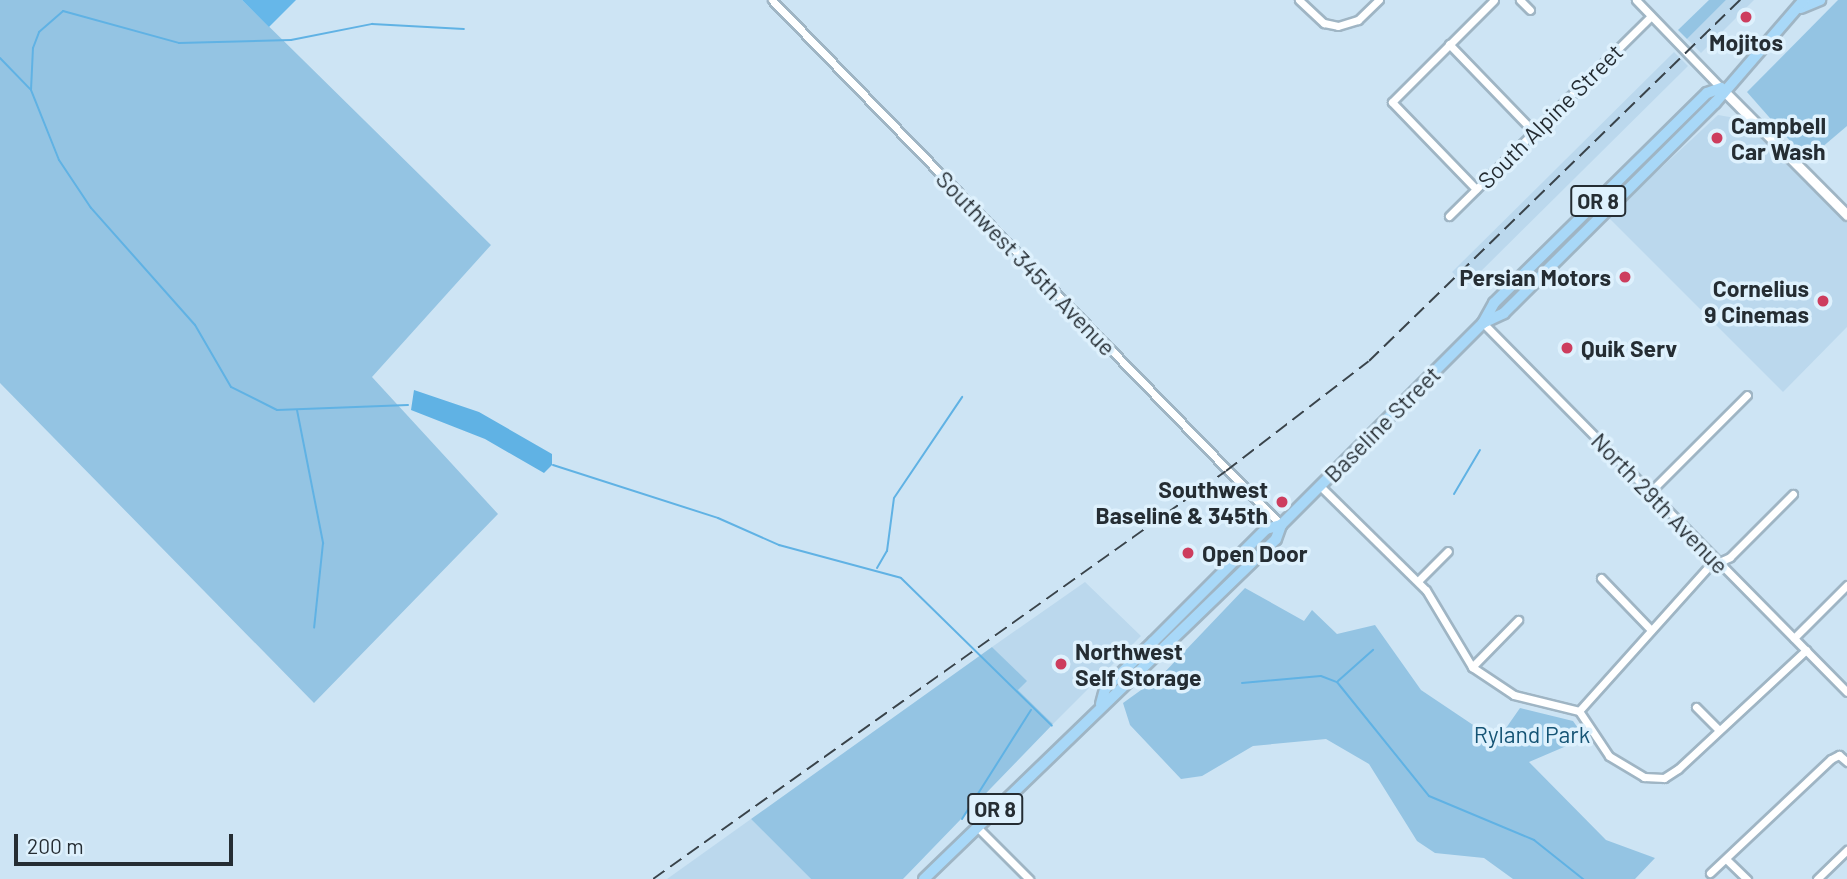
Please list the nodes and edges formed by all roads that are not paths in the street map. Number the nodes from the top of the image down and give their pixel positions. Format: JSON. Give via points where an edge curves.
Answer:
{"nodes":[{"id":1,"x":772,"y":0,"type":"edge"},
{"id":2,"x":1300,"y":0,"type":"edge"},
{"id":3,"x":1379,"y":0,"type":"edge"},
{"id":4,"x":1494,"y":0,"type":"edge"},
{"id":5,"x":1520,"y":0,"type":"edge"},
{"id":6,"x":1636,"y":0,"type":"edge"},
{"id":7,"x":1819,"y":0,"type":"edge"},
{"id":8,"x":1803,"y":4,"type":"edge"},
{"id":9,"x":1530,"y":10,"type":"dead end"},
{"id":10,"x":1651,"y":16,"type":"junction"},
{"id":11,"x":1449,"y":44,"type":"junction"},
{"id":12,"x":1721,"y":88,"type":"junction"},
{"id":13,"x":1534,"y":132,"type":"junction"},
{"id":14,"x":1476,"y":189,"type":"junction"},
{"id":15,"x":1847,"y":215,"type":"edge"},
{"id":16,"x":1449,"y":216,"type":"dead end"},
{"id":17,"x":1483,"y":323,"type":"junction"},
{"id":18,"x":1747,"y":395,"type":"dead end"},
{"id":19,"x":1320,"y":486,"type":"junction"},
{"id":20,"x":1650,"y":492,"type":"junction"},
{"id":21,"x":1793,"y":494,"type":"dead end"},
{"id":22,"x":1281,"y":525,"type":"junction"},
{"id":23,"x":1448,"y":551,"type":"dead end"},
{"id":24,"x":1718,"y":562,"type":"junction"},
{"id":25,"x":1601,"y":578,"type":"dead end"},
{"id":26,"x":1418,"y":581,"type":"junction"},
{"id":27,"x":1847,"y":585,"type":"edge"},
{"id":28,"x":1518,"y":620,"type":"dead end"},
{"id":29,"x":1650,"y":629,"type":"junction"},
{"id":30,"x":1794,"y":638,"type":"junction"},
{"id":31,"x":1805,"y":650,"type":"junction"},
{"id":32,"x":1472,"y":667,"type":"junction"},
{"id":33,"x":1847,"y":692,"type":"edge"},
{"id":34,"x":1696,"y":707,"type":"dead end"},
{"id":35,"x":1579,"y":711,"type":"junction"},
{"id":36,"x":1718,"y":729,"type":"junction"},
{"id":37,"x":1847,"y":762,"type":"edge"},
{"id":38,"x":977,"y":827,"type":"junction"},
{"id":39,"x":1847,"y":850,"type":"edge"},
{"id":40,"x":1727,"y":860,"type":"junction"},
{"id":41,"x":1710,"y":873,"type":"dead end"},
{"id":42,"x":924,"y":879,"type":"edge"},
{"id":43,"x":1029,"y":879,"type":"edge"},
{"id":44,"x":1747,"y":879,"type":"edge"},
{"id":45,"x":1817,"y":879,"type":"edge"}],
"edges":[{"from":1,"to":22,"type":"street","name":"Southwest 345th Avenue"},
{"from":2,"to":3,"type":"street","via":[[1324,23],[1338,26],[1358,20]]},
{"from":4,"to":11,"type":"street"},
{"from":5,"to":9,"type":"street"},
{"from":6,"to":10,"type":"street"},
{"from":7,"to":8,"type":"highway","name":"Baseline Street","number":"OR 8"},
{"from":8,"to":12,"type":"highway","name":"Baseline Street","number":"OR 8"},
{"from":10,"to":12,"type":"street"},
{"from":10,"to":13,"type":"street","name":"South Alpine Street"},
{"from":11,"to":13,"type":"street"},
{"from":11,"to":14,"type":"street","via":[[1392,102]]},
{"from":12,"to":15,"type":"street"},
{"from":12,"to":17,"type":"highway","name":"Baseline Street","number":"OR 8","via":[[1707,93],[1494,303]]},
{"from":13,"to":14,"type":"street","name":"South Alpine Street"},
{"from":14,"to":16,"type":"street","name":"South Alpine Street"},
{"from":17,"to":19,"type":"highway","name":"Baseline Street","number":"OR 8"},
{"from":17,"to":20,"type":"street","name":"North 29th Avenue"},
{"from":18,"to":20,"type":"street"},
{"from":19,"to":22,"type":"highway","name":"Baseline Street","number":"OR 8"},
{"from":19,"to":26,"type":"street"},
{"from":20,"to":24,"type":"street","name":"North 29th Avenue"},
{"from":21,"to":24,"type":"street"},
{"from":22,"to":38,"type":"highway","name":"Baseline Street","number":"OR 8","via":[[1276,539],[1115,699],[1101,704]]},
{"from":23,"to":26,"type":"street"},
{"from":24,"to":29,"type":"street"},
{"from":24,"to":30,"type":"street","name":"North 29th Avenue"},
{"from":25,"to":29,"type":"street"},
{"from":26,"to":32,"type":"street"},
{"from":27,"to":30,"type":"street"},
{"from":28,"to":32,"type":"street"},
{"from":29,"to":35,"type":"street"},
{"from":30,"to":31,"type":"street","name":"North 29th Avenue"},
{"from":31,"to":33,"type":"street","name":"North 29th Avenue"},
{"from":31,"to":36,"type":"street"},
{"from":32,"to":35,"type":"street","via":[[1514,695]]},
{"from":34,"to":36,"type":"street"},
{"from":35,"to":36,"type":"street","via":[[1618,764],[1644,777],[1664,778]]},
{"from":37,"to":40,"type":"street","via":[[1839,755],[1831,759]]},
{"from":38,"to":42,"type":"highway","number":"OR 8"},
{"from":38,"to":43,"type":"street"},
{"from":39,"to":45,"type":"street"},
{"from":40,"to":41,"type":"street"},
{"from":40,"to":44,"type":"street"}]}
